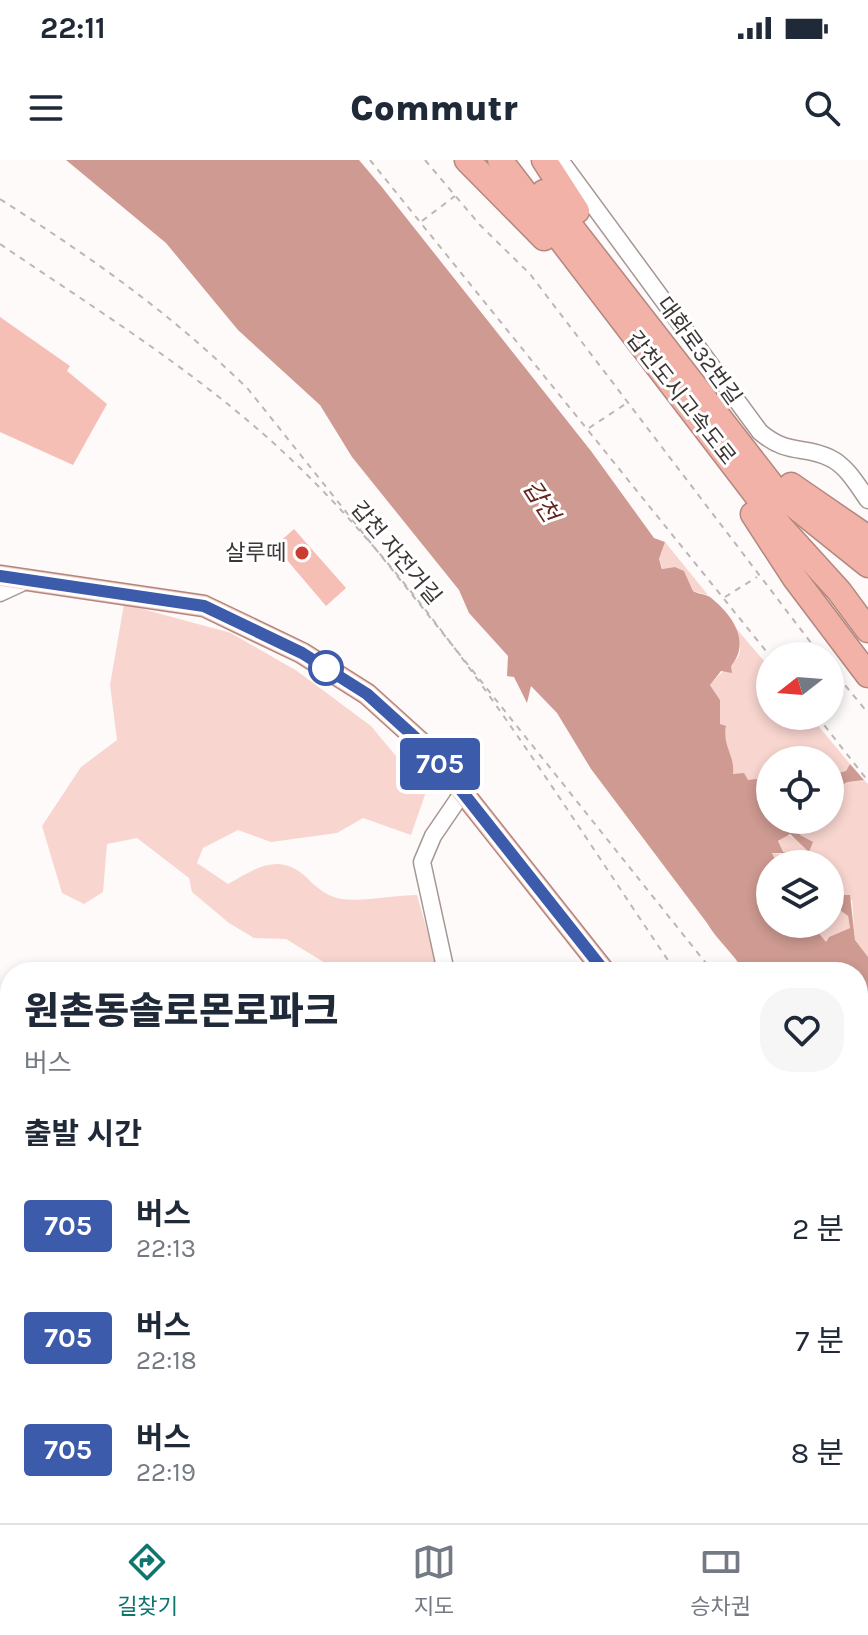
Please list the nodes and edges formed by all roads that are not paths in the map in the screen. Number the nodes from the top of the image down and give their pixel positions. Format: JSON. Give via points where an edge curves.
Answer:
{"nodes":[{"id":1,"x":467,"y":160,"type":"edge"},
{"id":2,"x":500,"y":160,"type":"edge"},
{"id":3,"x":518,"y":160,"type":"edge"},
{"id":4,"x":544,"y":160,"type":"edge"},
{"id":5,"x":560,"y":160,"type":"edge"},
{"id":6,"x":598,"y":274,"type":"junction"},
{"id":7,"x":650,"y":359,"type":"junction"},
{"id":8,"x":718,"y":414,"type":"junction"},
{"id":9,"x":868,"y":500,"type":"edge"},
{"id":10,"x":868,"y":538,"type":"edge"},
{"id":11,"x":868,"y":565,"type":"edge"},
{"id":12,"x":0,"y":576,"type":"edge"},
{"id":13,"x":28,"y":580,"type":"junction"},
{"id":14,"x":0,"y":593,"type":"edge"},
{"id":15,"x":868,"y":630,"type":"edge"},
{"id":16,"x":868,"y":675,"type":"edge"},
{"id":17,"x":463,"y":792,"type":"junction"},
{"id":18,"x":444,"y":962,"type":"edge"},
{"id":19,"x":597,"y":962,"type":"edge"}],
"edges":[{"from":1,"to":6,"type":"highway","via":[[532,227]]},
{"from":2,"to":6,"type":"highway","name":"갑천도시고속도로"},
{"from":3,"to":6,"type":"highway","name":"갑천도시고속도로"},
{"from":4,"to":6,"type":"highway","via":[[578,212]]},
{"from":5,"to":9,"type":"street","name":"대화로32번길","via":[[760,432],[792,451],[831,458]]},
{"from":6,"to":7,"type":"highway","name":"갑천도시고속도로"},
{"from":6,"to":8,"type":"highway","name":"갑천도시고속도로"},
{"from":7,"to":15,"type":"highway","name":"갑천도시고속도로"},
{"from":7,"to":16,"type":"highway","via":[[794,577]]},
{"from":8,"to":10,"type":"highway","via":[[781,477]]},
{"from":8,"to":11,"type":"highway","name":"갑천도시고속도로","via":[[777,492]]},
{"from":12,"to":13,"type":"main road"},
{"from":13,"to":14,"type":"street"},
{"from":13,"to":17,"type":"main road","via":[[204,606],[302,653],[367,694],[430,751]]},
{"from":17,"to":18,"type":"street","via":[[422,862]]},
{"from":17,"to":19,"type":"main road"}]}
